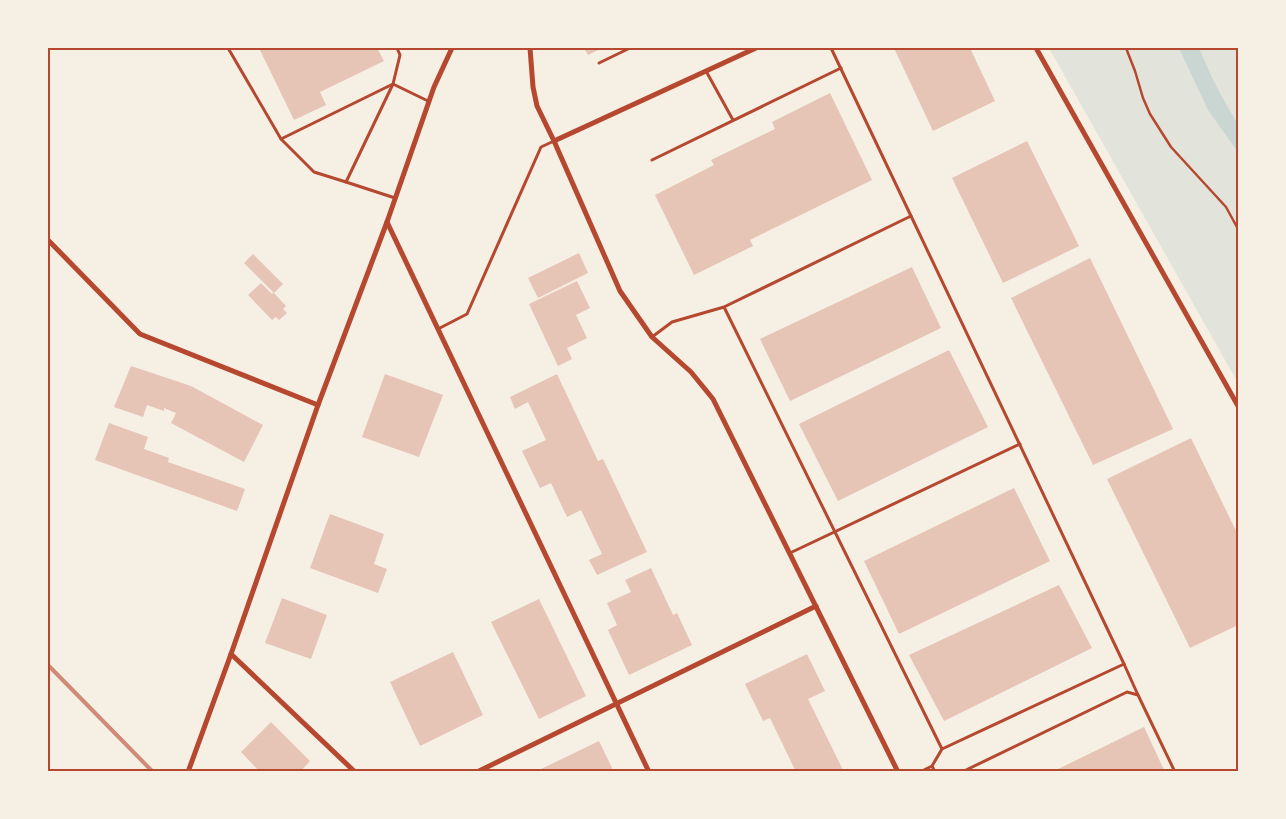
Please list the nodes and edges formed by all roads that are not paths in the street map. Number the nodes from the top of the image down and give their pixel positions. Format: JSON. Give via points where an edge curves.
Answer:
{"nodes":[{"id":1,"x":228,"y":48,"type":"edge"},
{"id":2,"x":397,"y":48,"type":"edge"},
{"id":3,"x":452,"y":48,"type":"edge"},
{"id":4,"x":530,"y":48,"type":"edge"},
{"id":5,"x":630,"y":48,"type":"edge"},
{"id":6,"x":756,"y":48,"type":"edge"},
{"id":7,"x":832,"y":48,"type":"edge"},
{"id":8,"x":1036,"y":48,"type":"edge"},
{"id":9,"x":748,"y":49,"type":"edge"},
{"id":10,"x":599,"y":62,"type":"dead end"},
{"id":11,"x":841,"y":68,"type":"junction"},
{"id":12,"x":706,"y":71,"type":"junction"},
{"id":13,"x":392,"y":84,"type":"junction"},
{"id":14,"x":429,"y":102,"type":"junction"},
{"id":15,"x":734,"y":120,"type":"junction"},
{"id":16,"x":281,"y":139,"type":"junction"},
{"id":17,"x":554,"y":141,"type":"junction"},
{"id":18,"x":652,"y":160,"type":"dead end"},
{"id":19,"x":346,"y":182,"type":"junction"},
{"id":20,"x":395,"y":198,"type":"junction"},
{"id":21,"x":911,"y":216,"type":"junction"},
{"id":22,"x":387,"y":222,"type":"junction"},
{"id":23,"x":48,"y":240,"type":"edge"},
{"id":24,"x":724,"y":307,"type":"junction"},
{"id":25,"x":438,"y":329,"type":"junction"},
{"id":26,"x":652,"y":337,"type":"junction"},
{"id":27,"x":318,"y":405,"type":"junction"},
{"id":28,"x":1238,"y":406,"type":"edge"},
{"id":29,"x":1020,"y":444,"type":"junction"},
{"id":30,"x":835,"y":533,"type":"junction"},
{"id":31,"x":790,"y":553,"type":"junction"},
{"id":32,"x":816,"y":606,"type":"junction"},
{"id":33,"x":231,"y":654,"type":"junction"},
{"id":34,"x":1124,"y":664,"type":"junction"},
{"id":35,"x":1138,"y":695,"type":"junction"},
{"id":36,"x":617,"y":704,"type":"junction"},
{"id":37,"x":942,"y":749,"type":"junction"},
{"id":38,"x":932,"y":766,"type":"junction"},
{"id":39,"x":188,"y":772,"type":"edge"},
{"id":40,"x":355,"y":772,"type":"edge"},
{"id":41,"x":477,"y":772,"type":"edge"},
{"id":42,"x":650,"y":772,"type":"edge"},
{"id":43,"x":898,"y":772,"type":"edge"},
{"id":44,"x":920,"y":772,"type":"edge"},
{"id":45,"x":935,"y":772,"type":"edge"},
{"id":46,"x":962,"y":772,"type":"edge"},
{"id":47,"x":1175,"y":772,"type":"edge"}],
"edges":[{"from":1,"to":16,"type":"lane"},
{"from":2,"to":13,"type":"lane","via":[[400,55]]},
{"from":3,"to":14,"type":"street"},
{"from":4,"to":17,"type":"street","via":[[537,106]]},
{"from":5,"to":10,"type":"lane"},
{"from":6,"to":9,"type":"street"},
{"from":7,"to":11,"type":"lane"},
{"from":8,"to":28,"type":"street"},
{"from":9,"to":12,"type":"street"},
{"from":11,"to":15,"type":"lane"},
{"from":11,"to":21,"type":"lane"},
{"from":12,"to":15,"type":"lane"},
{"from":12,"to":17,"type":"street"},
{"from":13,"to":14,"type":"lane"},
{"from":13,"to":16,"type":"lane"},
{"from":13,"to":19,"type":"lane"},
{"from":14,"to":20,"type":"street"},
{"from":15,"to":18,"type":"lane"},
{"from":16,"to":19,"type":"lane","via":[[314,172]]},
{"from":17,"to":25,"type":"lane","via":[[541,147],[467,314]]},
{"from":17,"to":26,"type":"street","via":[[620,290]]},
{"from":19,"to":20,"type":"lane"},
{"from":20,"to":22,"type":"street"},
{"from":21,"to":24,"type":"lane"},
{"from":21,"to":29,"type":"lane"},
{"from":22,"to":25,"type":"street"},
{"from":22,"to":27,"type":"street"},
{"from":23,"to":27,"type":"street","via":[[140,334]]},
{"from":24,"to":26,"type":"lane","via":[[672,322]]},
{"from":24,"to":30,"type":"lane"},
{"from":25,"to":36,"type":"street"},
{"from":26,"to":31,"type":"street","via":[[692,372],[714,399]]},
{"from":27,"to":33,"type":"street"},
{"from":29,"to":30,"type":"lane"},
{"from":29,"to":34,"type":"lane"},
{"from":30,"to":31,"type":"lane"},
{"from":30,"to":37,"type":"lane"},
{"from":31,"to":32,"type":"street"},
{"from":32,"to":36,"type":"street"},
{"from":32,"to":43,"type":"street"},
{"from":33,"to":39,"type":"street"},
{"from":33,"to":40,"type":"street"},
{"from":34,"to":35,"type":"lane"},
{"from":34,"to":37,"type":"lane"},
{"from":35,"to":46,"type":"lane","via":[[1127,692]]},
{"from":35,"to":47,"type":"lane"},
{"from":36,"to":41,"type":"street"},
{"from":36,"to":42,"type":"street"},
{"from":37,"to":38,"type":"lane"},
{"from":38,"to":44,"type":"lane"},
{"from":38,"to":45,"type":"lane"}]}
